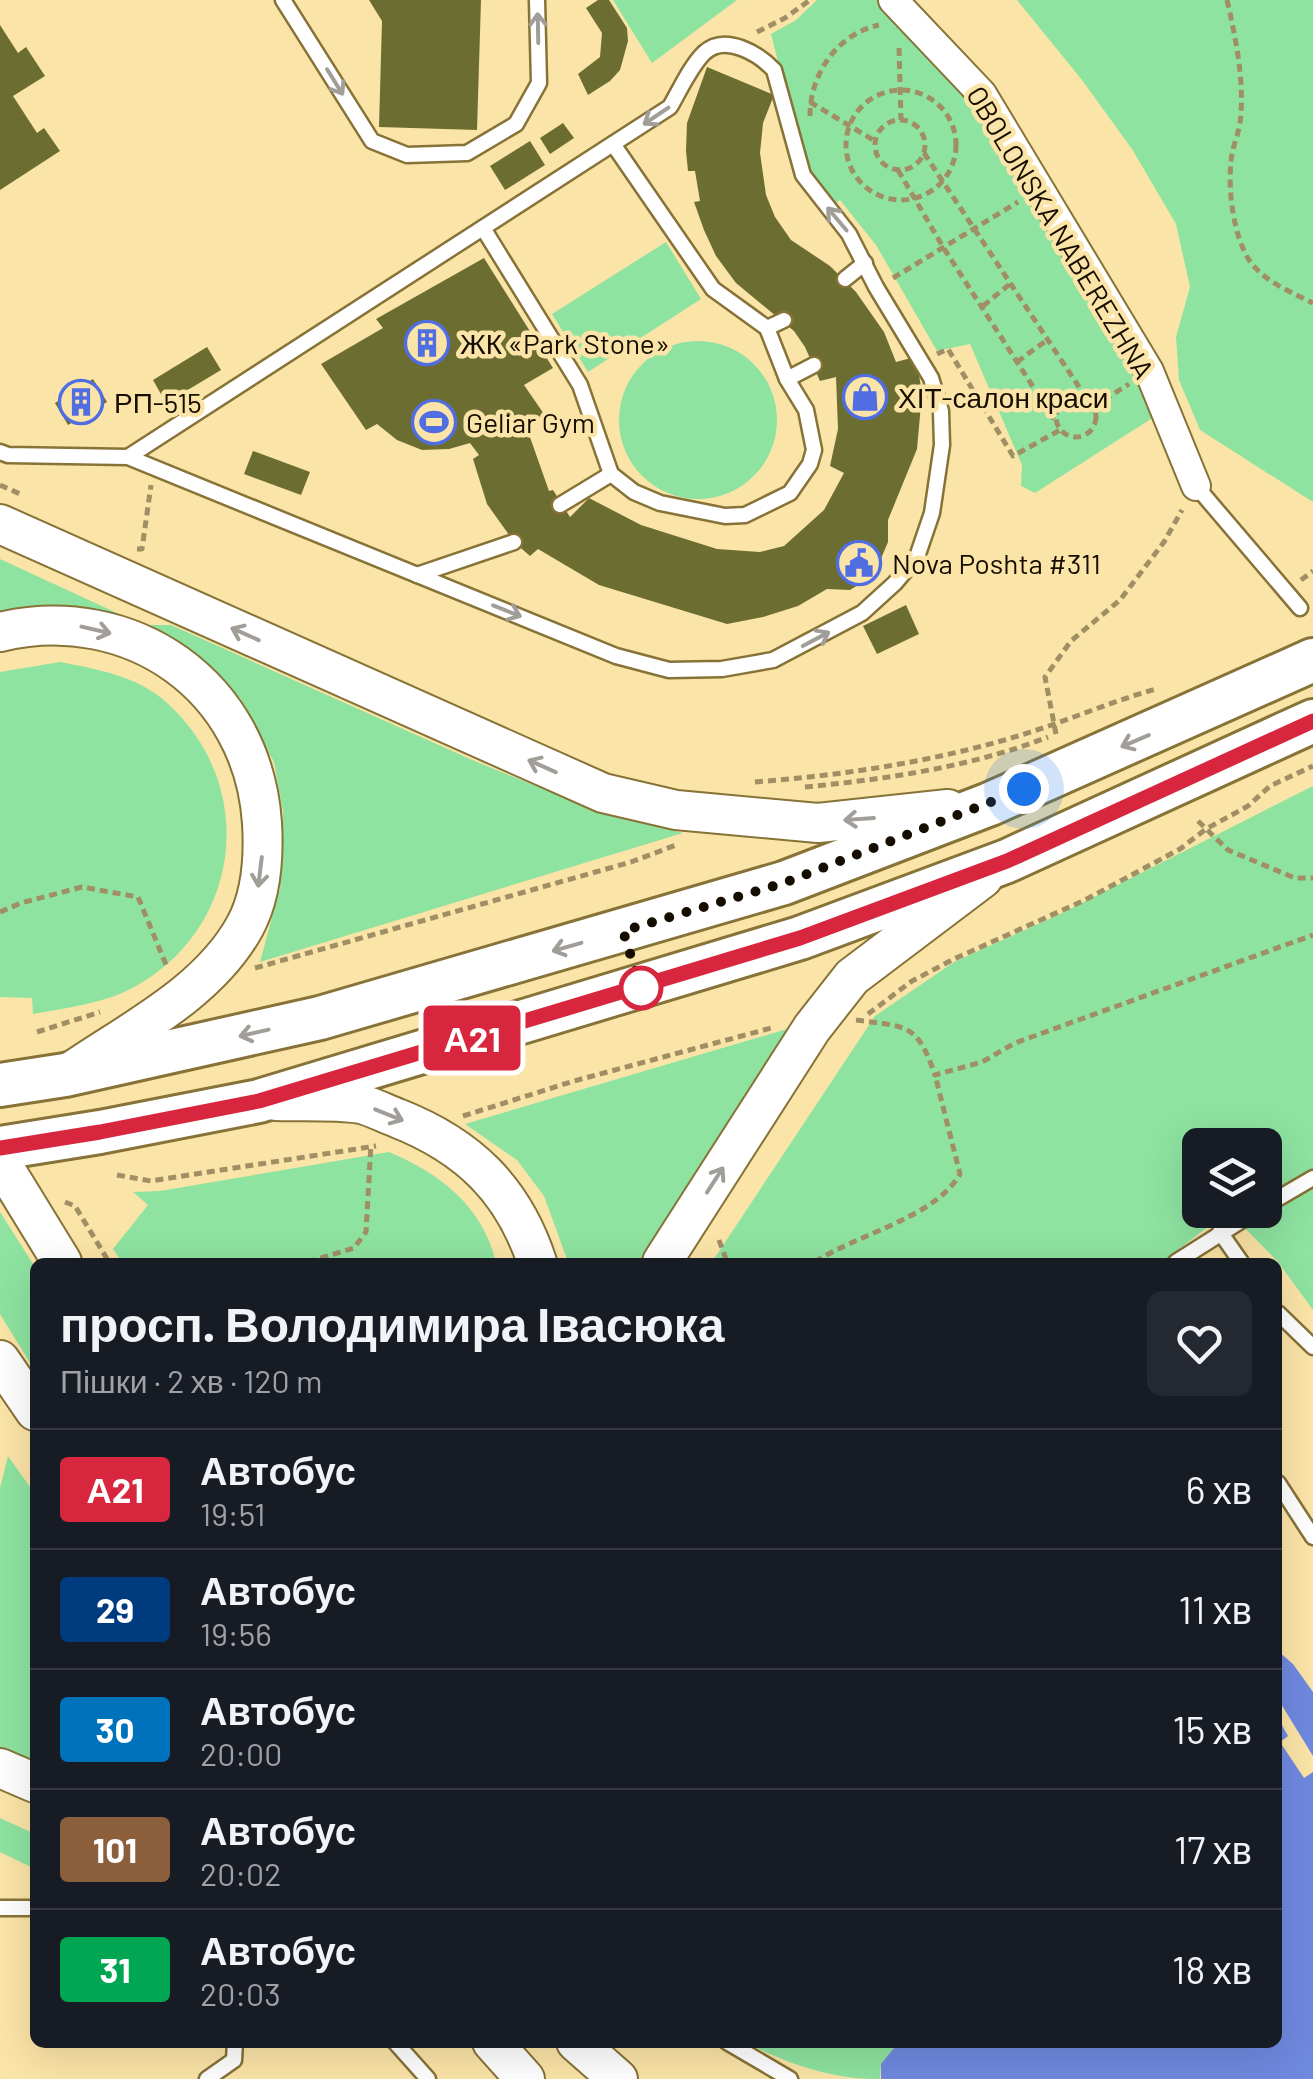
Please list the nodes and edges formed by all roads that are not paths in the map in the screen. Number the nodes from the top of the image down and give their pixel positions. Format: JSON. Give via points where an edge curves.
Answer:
{"nodes":[{"id":1,"x":283,"y":0,"type":"edge"},
{"id":2,"x":537,"y":0,"type":"edge"},
{"id":3,"x":898,"y":12,"type":"edge"},
{"id":4,"x":613,"y":144,"type":"junction"},
{"id":5,"x":483,"y":228,"type":"junction"},
{"id":6,"x":865,"y":262,"type":"junction"},
{"id":7,"x":845,"y":279,"type":"dead end"},
{"id":8,"x":784,"y":320,"type":"dead end"},
{"id":9,"x":902,"y":324,"type":"junction"},
{"id":10,"x":767,"y":328,"type":"junction"},
{"id":11,"x":884,"y":332,"type":"dead end"},
{"id":12,"x":814,"y":365,"type":"dead end"},
{"id":13,"x":788,"y":379,"type":"junction"},
{"id":14,"x":0,"y":452,"type":"edge"},
{"id":15,"x":128,"y":458,"type":"junction"},
{"id":16,"x":611,"y":474,"type":"junction"},
{"id":17,"x":1196,"y":486,"type":"joint"},
{"id":18,"x":560,"y":505,"type":"dead end"},
{"id":19,"x":0,"y":524,"type":"edge"},
{"id":20,"x":0,"y":538,"type":"edge"},
{"id":21,"x":514,"y":542,"type":"dead end"},
{"id":22,"x":65,"y":554,"type":"junction"},
{"id":23,"x":417,"y":575,"type":"junction"},
{"id":24,"x":1300,"y":608,"type":"dead end"},
{"id":25,"x":0,"y":632,"type":"edge"},
{"id":26,"x":1313,"y":660,"type":"edge"},
{"id":27,"x":1313,"y":721,"type":"edge"},
{"id":28,"x":990,"y":804,"type":"junction"},
{"id":29,"x":1007,"y":861,"type":"junction"},
{"id":30,"x":65,"y":1075,"type":"junction"},
{"id":31,"x":0,"y":1085,"type":"edge"},
{"id":32,"x":259,"y":1101,"type":"junction"},
{"id":33,"x":0,"y":1148,"type":"edge"},
{"id":34,"x":0,"y":1161,"type":"edge"},
{"id":35,"x":1313,"y":1178,"type":"edge"},
{"id":36,"x":1282,"y":1196,"type":"edge"},
{"id":37,"x":1227,"y":1228,"type":"edge"},
{"id":38,"x":1220,"y":1232,"type":"junction"},
{"id":39,"x":60,"y":1258,"type":"edge"},
{"id":40,"x":535,"y":1258,"type":"edge"},
{"id":41,"x":665,"y":1258,"type":"edge"},
{"id":42,"x":1182,"y":1258,"type":"edge"},
{"id":43,"x":1238,"y":1258,"type":"edge"},
{"id":44,"x":1282,"y":1317,"type":"edge"},
{"id":45,"x":1313,"y":1348,"type":"edge"},
{"id":46,"x":0,"y":1360,"type":"edge"},
{"id":47,"x":30,"y":1404,"type":"edge"},
{"id":48,"x":1282,"y":1488,"type":"edge"},
{"id":49,"x":1313,"y":1536,"type":"edge"},
{"id":50,"x":0,"y":1768,"type":"edge"},
{"id":51,"x":30,"y":1781,"type":"edge"},
{"id":52,"x":0,"y":1908,"type":"edge"},
{"id":53,"x":30,"y":1908,"type":"edge"},
{"id":54,"x":234,"y":2048,"type":"edge"},
{"id":55,"x":400,"y":2048,"type":"edge"},
{"id":56,"x":497,"y":2048,"type":"edge"},
{"id":57,"x":583,"y":2048,"type":"edge"},
{"id":58,"x":737,"y":2048,"type":"edge"},
{"id":59,"x":207,"y":2079,"type":"edge"},
{"id":60,"x":428,"y":2079,"type":"edge"},
{"id":61,"x":525,"y":2079,"type":"edge"},
{"id":62,"x":618,"y":2079,"type":"edge"},
{"id":63,"x":790,"y":2079,"type":"edge"}],
"edges":[{"from":1,"to":2,"type":"lane","one_way":true,"via":[[372,141],[407,155],[467,153],[516,124],[539,82]]},
{"from":3,"to":17,"type":"street","name":"OBOLONSKA NABEREZHNA","via":[[982,94],[1150,372]]},
{"from":4,"to":5,"type":"lane"},
{"from":6,"to":4,"type":"lane","one_way":true,"via":[[804,175],[774,70],[739,47],[714,46],[670,107]]},
{"from":4,"to":10,"type":"lane","via":[[713,288]]},
{"from":5,"to":15,"type":"lane"},
{"from":5,"to":16,"type":"lane","via":[[580,385]]},
{"from":6,"to":7,"type":"lane"},
{"from":6,"to":9,"type":"lane"},
{"from":8,"to":10,"type":"lane"},
{"from":9,"to":11,"type":"lane"},
{"from":23,"to":9,"type":"lane","one_way":true,"via":[[616,656],[669,670],[773,660],[818,638],[862,613],[895,582],[916,558],[932,513],[940,412],[931,378]]},
{"from":10,"to":13,"type":"lane"},
{"from":12,"to":13,"type":"lane"},
{"from":13,"to":16,"type":"lane","via":[[806,410],[814,450],[790,493],[774,502],[726,516],[675,507],[634,492]]},
{"from":14,"to":15,"type":"lane"},
{"from":15,"to":23,"type":"lane"},
{"from":16,"to":18,"type":"lane"},
{"from":17,"to":24,"type":"lane"},
{"from":19,"to":22,"type":"main road"},
{"from":20,"to":22,"type":"lane"},
{"from":21,"to":23,"type":"lane"},
{"from":28,"to":22,"type":"main road","one_way":true,"via":[[818,823],[676,810],[602,793]]},
{"from":25,"to":30,"type":"main road","one_way":true,"via":[[34,624],[91,626],[144,644],[195,677],[230,719],[253,766],[260,802],[258,890],[225,959]]},
{"from":26,"to":28,"type":"main road","one_way":true},
{"from":27,"to":29,"type":"main road","via":[[1259,769]]},
{"from":28,"to":30,"type":"main road","one_way":true,"via":[[784,883],[591,940],[320,1018]]},
{"from":29,"to":32,"type":"main road","via":[[800,938]]},
{"from":41,"to":29,"type":"main road","one_way":true,"via":[[830,1024],[852,976]]},
{"from":30,"to":31,"type":"main road"},
{"from":32,"to":33,"type":"main road"},
{"from":32,"to":40,"type":"main road","one_way":true,"via":[[363,1104],[440,1136],[497,1188]]},
{"from":34,"to":39,"type":"main road"},
{"from":35,"to":36,"type":"lane"},
{"from":37,"to":38,"type":"lane"},
{"from":38,"to":42,"type":"lane"},
{"from":38,"to":43,"type":"lane"},
{"from":44,"to":45,"type":"lane"},
{"from":46,"to":47,"type":"main road"},
{"from":48,"to":49,"type":"lane"},
{"from":50,"to":51,"type":"main road"},
{"from":52,"to":53,"type":"lane"},
{"from":54,"to":59,"type":"lane","via":[[234,2060]]},
{"from":55,"to":60,"type":"lane"},
{"from":56,"to":61,"type":"main road"},
{"from":57,"to":62,"type":"main road"},
{"from":58,"to":63,"type":"lane"}]}
